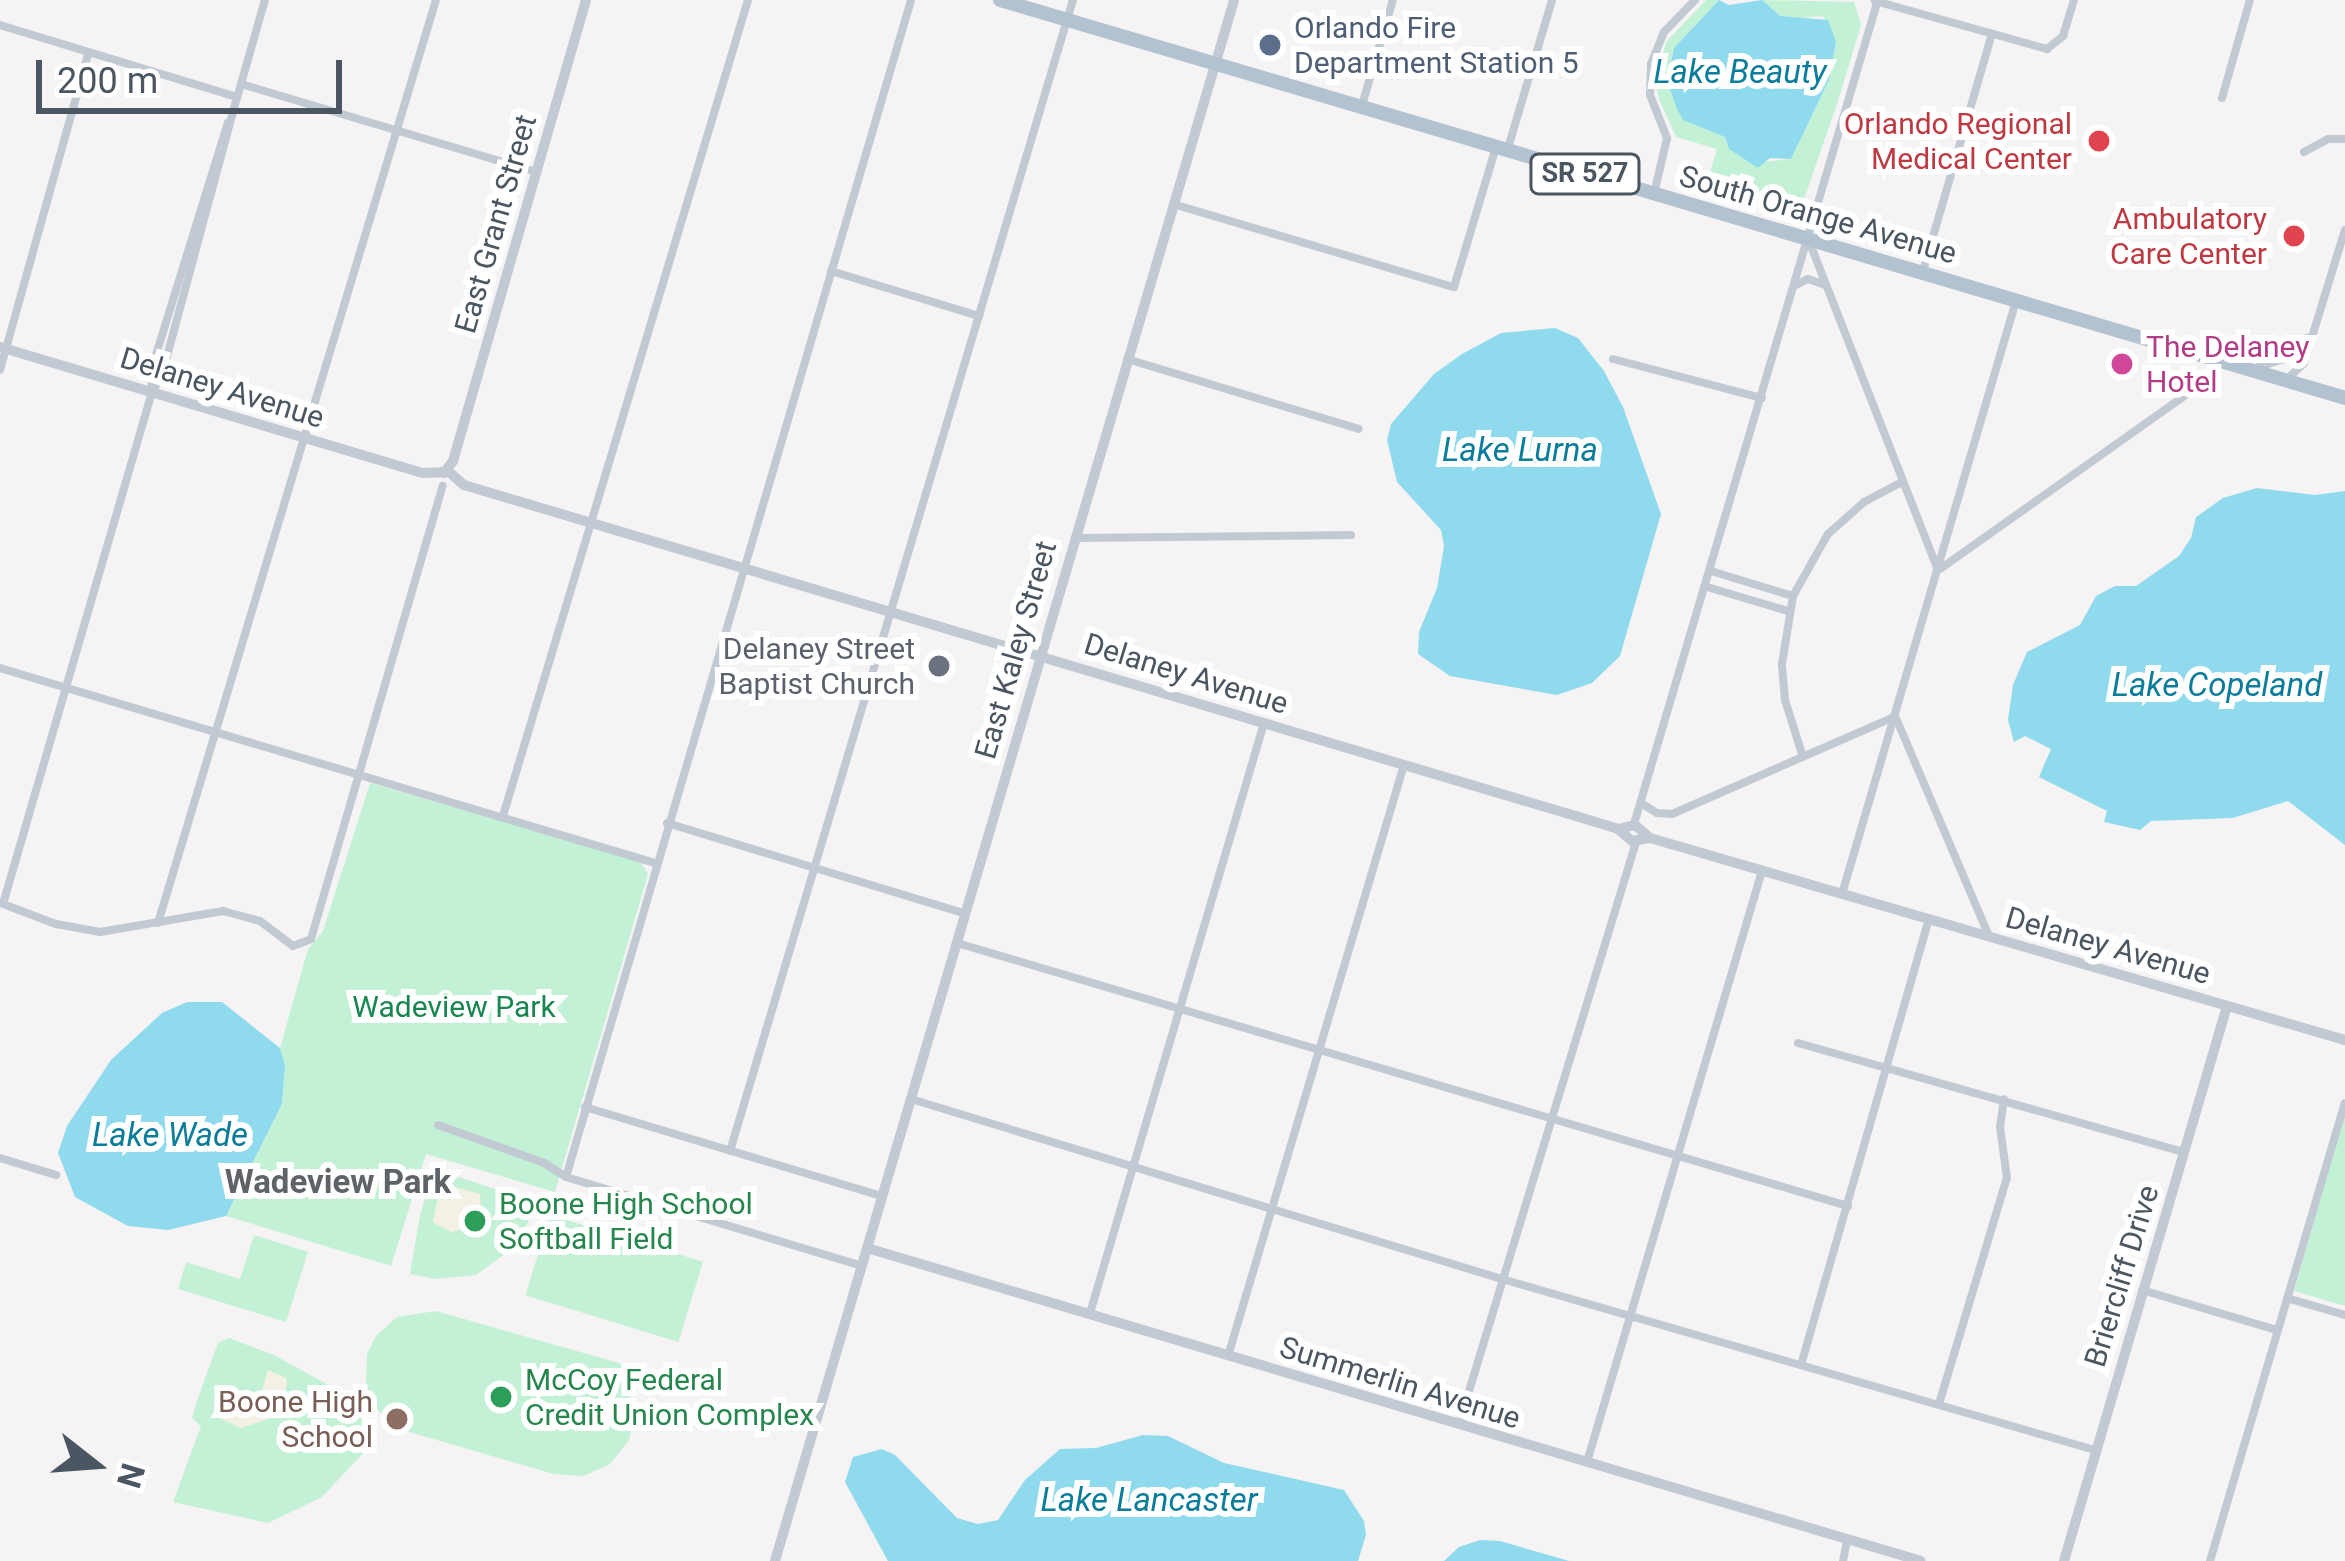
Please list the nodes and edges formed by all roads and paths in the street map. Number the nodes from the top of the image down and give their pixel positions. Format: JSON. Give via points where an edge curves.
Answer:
{"nodes":[{"id":1,"x":265,"y":0,"type":"edge"},
{"id":2,"x":436,"y":0,"type":"edge"},
{"id":3,"x":586,"y":0,"type":"edge"},
{"id":4,"x":748,"y":0,"type":"edge"},
{"id":5,"x":911,"y":0,"type":"edge"},
{"id":6,"x":1000,"y":0,"type":"edge"},
{"id":7,"x":1073,"y":0,"type":"edge"},
{"id":8,"x":1234,"y":0,"type":"edge"},
{"id":9,"x":1394,"y":0,"type":"edge"},
{"id":10,"x":1552,"y":0,"type":"edge"},
{"id":11,"x":1695,"y":0,"type":"edge"},
{"id":12,"x":1876,"y":0,"type":"edge"},
{"id":13,"x":2074,"y":0,"type":"edge"},
{"id":14,"x":2250,"y":0,"type":"edge"},
{"id":15,"x":1066,"y":21,"type":"junction"},
{"id":16,"x":0,"y":25,"type":"edge"},
{"id":17,"x":1992,"y":34,"type":"junction"},
{"id":18,"x":89,"y":52,"type":"junction"},
{"id":19,"x":1215,"y":66,"type":"junction"},
{"id":20,"x":241,"y":84,"type":"junction"},
{"id":21,"x":237,"y":97,"type":"junction"},
{"id":22,"x":2222,"y":98,"type":"dead end"},
{"id":23,"x":1362,"y":106,"type":"junction"},
{"id":24,"x":398,"y":130,"type":"junction"},
{"id":25,"x":2345,"y":139,"type":"edge"},
{"id":26,"x":1502,"y":148,"type":"junction"},
{"id":27,"x":2304,"y":152,"type":"dead end"},
{"id":28,"x":536,"y":172,"type":"junction"},
{"id":29,"x":1654,"y":195,"type":"junction"},
{"id":30,"x":1172,"y":203,"type":"junction"},
{"id":31,"x":2345,"y":230,"type":"edge"},
{"id":32,"x":1808,"y":240,"type":"junction"},
{"id":33,"x":831,"y":271,"type":"junction"},
{"id":34,"x":1922,"y":273,"type":"junction"},
{"id":35,"x":1825,"y":285,"type":"junction"},
{"id":36,"x":1794,"y":289,"type":"junction"},
{"id":37,"x":2017,"y":300,"type":"junction"},
{"id":38,"x":979,"y":316,"type":"junction"},
{"id":39,"x":2308,"y":337,"type":"junction"},
{"id":40,"x":2,"y":348,"type":"edge"},
{"id":41,"x":2215,"y":358,"type":"junction"},
{"id":42,"x":1127,"y":359,"type":"junction"},
{"id":43,"x":1613,"y":359,"type":"dead end"},
{"id":44,"x":2253,"y":369,"type":"junction"},
{"id":45,"x":0,"y":370,"type":"edge"},
{"id":46,"x":2286,"y":380,"type":"junction"},
{"id":47,"x":152,"y":392,"type":"junction"},
{"id":48,"x":1762,"y":398,"type":"junction"},
{"id":49,"x":2345,"y":398,"type":"edge"},
{"id":50,"x":1359,"y":429,"type":"dead end"},
{"id":51,"x":304,"y":437,"type":"junction"},
{"id":52,"x":448,"y":480,"type":"junction"},
{"id":53,"x":1902,"y":482,"type":"junction"},
{"id":54,"x":592,"y":523,"type":"junction"},
{"id":55,"x":1351,"y":535,"type":"dead end"},
{"id":56,"x":1074,"y":538,"type":"junction"},
{"id":57,"x":744,"y":568,"type":"junction"},
{"id":58,"x":1939,"y":570,"type":"junction"},
{"id":59,"x":1711,"y":571,"type":"junction"},
{"id":60,"x":1707,"y":587,"type":"junction"},
{"id":61,"x":1793,"y":596,"type":"junction"},
{"id":62,"x":890,"y":611,"type":"junction"},
{"id":63,"x":1789,"y":611,"type":"junction"},
{"id":64,"x":1040,"y":656,"type":"junction"},
{"id":65,"x":0,"y":668,"type":"edge"},
{"id":66,"x":64,"y":687,"type":"junction"},
{"id":67,"x":1895,"y":717,"type":"junction"},
{"id":68,"x":1264,"y":723,"type":"junction"},
{"id":69,"x":213,"y":734,"type":"junction"},
{"id":70,"x":1802,"y":754,"type":"junction"},
{"id":71,"x":1404,"y":765,"type":"junction"},
{"id":72,"x":361,"y":776,"type":"junction"},
{"id":73,"x":1643,"y":804,"type":"junction"},
{"id":74,"x":503,"y":816,"type":"junction"},
{"id":75,"x":667,"y":823,"type":"junction"},
{"id":76,"x":1634,"y":833,"type":"junction"},
{"id":77,"x":655,"y":863,"type":"junction"},
{"id":78,"x":813,"y":868,"type":"junction"},
{"id":79,"x":1762,"y":871,"type":"junction"},
{"id":80,"x":1842,"y":895,"type":"junction"},
{"id":81,"x":2,"y":900,"type":"edge"},
{"id":82,"x":964,"y":913,"type":"junction"},
{"id":83,"x":1929,"y":920,"type":"junction"},
{"id":84,"x":157,"y":924,"type":"junction"},
{"id":85,"x":1989,"y":937,"type":"junction"},
{"id":86,"x":956,"y":943,"type":"junction"},
{"id":87,"x":2227,"y":1006,"type":"junction"},
{"id":88,"x":1178,"y":1008,"type":"junction"},
{"id":89,"x":2345,"y":1040,"type":"edge"},
{"id":90,"x":1798,"y":1043,"type":"dead end"},
{"id":91,"x":1319,"y":1050,"type":"junction"},
{"id":92,"x":1888,"y":1067,"type":"junction"},
{"id":93,"x":910,"y":1099,"type":"junction"},
{"id":94,"x":2004,"y":1099,"type":"junction"},
{"id":95,"x":2345,"y":1103,"type":"edge"},
{"id":96,"x":585,"y":1107,"type":"junction"},
{"id":97,"x":1550,"y":1118,"type":"junction"},
{"id":98,"x":438,"y":1125,"type":"dead end"},
{"id":99,"x":730,"y":1151,"type":"junction"},
{"id":100,"x":2184,"y":1152,"type":"junction"},
{"id":101,"x":1677,"y":1155,"type":"junction"},
{"id":102,"x":0,"y":1158,"type":"edge"},
{"id":103,"x":1133,"y":1164,"type":"junction"},
{"id":104,"x":56,"y":1175,"type":"dead end"},
{"id":105,"x":566,"y":1177,"type":"junction"},
{"id":106,"x":881,"y":1196,"type":"junction"},
{"id":107,"x":1848,"y":1206,"type":"junction"},
{"id":108,"x":1271,"y":1210,"type":"junction"},
{"id":109,"x":867,"y":1249,"type":"junction"},
{"id":110,"x":862,"y":1266,"type":"junction"},
{"id":111,"x":1502,"y":1279,"type":"junction"},
{"id":112,"x":2142,"y":1290,"type":"junction"},
{"id":113,"x":2288,"y":1298,"type":"junction"},
{"id":114,"x":1090,"y":1313,"type":"junction"},
{"id":115,"x":2345,"y":1315,"type":"edge"},
{"id":116,"x":1630,"y":1317,"type":"junction"},
{"id":117,"x":2277,"y":1330,"type":"junction"},
{"id":118,"x":1228,"y":1357,"type":"junction"},
{"id":119,"x":1802,"y":1365,"type":"junction"},
{"id":120,"x":1939,"y":1404,"type":"junction"},
{"id":121,"x":1458,"y":1425,"type":"junction"},
{"id":122,"x":2095,"y":1450,"type":"junction"},
{"id":123,"x":1586,"y":1463,"type":"junction"},
{"id":124,"x":1847,"y":1540,"type":"junction"},
{"id":125,"x":775,"y":1561,"type":"edge"},
{"id":126,"x":1844,"y":1561,"type":"edge"},
{"id":127,"x":1921,"y":1561,"type":"edge"},
{"id":128,"x":2064,"y":1561,"type":"edge"},
{"id":129,"x":2210,"y":1561,"type":"edge"}],
"edges":[{"from":1,"to":20,"type":"street"},
{"from":2,"to":24,"type":"street"},
{"from":3,"to":28,"type":"street","name":"East Grant Street"},
{"from":4,"to":54,"type":"street"},
{"from":5,"to":33,"type":"street"},
{"from":6,"to":15,"type":"main road","name":"South Orange Avenue","number":"SR 527"},
{"from":7,"to":15,"type":"street"},
{"from":8,"to":19,"type":"street","name":"East Kaley Street"},
{"from":9,"to":23,"type":"street"},
{"from":10,"to":26,"type":"street"},
{"from":11,"to":29,"type":"street","via":[[1664,32],[1651,64],[1651,96],[1667,139]]},
{"from":12,"to":17,"type":"street"},
{"from":12,"to":32,"type":"street"},
{"from":13,"to":17,"type":"street","via":[[2057,46]]},
{"from":14,"to":22,"type":"street"},
{"from":15,"to":19,"type":"main road","name":"South Orange Avenue","number":"SR 527"},
{"from":15,"to":38,"type":"street"},
{"from":16,"to":18,"type":"street"},
{"from":17,"to":34,"type":"street"},
{"from":18,"to":21,"type":"street"},
{"from":18,"to":40,"type":"street"},
{"from":19,"to":23,"type":"main road","name":"South Orange Avenue","number":"SR 527"},
{"from":19,"to":30,"type":"street","name":"East Kaley Street"},
{"from":20,"to":21,"type":"street"},
{"from":20,"to":24,"type":"street"},
{"from":21,"to":47,"type":"street","via":[[151,371]]},
{"from":23,"to":26,"type":"main road","name":"South Orange Avenue","number":"SR 527"},
{"from":24,"to":28,"type":"street"},
{"from":24,"to":51,"type":"street"},
{"from":25,"to":27,"type":"street"},
{"from":26,"to":29,"type":"main road","name":"South Orange Avenue","number":"SR 527"},
{"from":26,"to":30,"type":"street","via":[[1454,287]]},
{"from":28,"to":52,"type":"street","name":"East Grant Street"},
{"from":29,"to":32,"type":"main road","name":"South Orange Avenue","number":"SR 527"},
{"from":30,"to":42,"type":"street","name":"East Kaley Street"},
{"from":31,"to":39,"type":"street"},
{"from":32,"to":34,"type":"main road","name":"South Orange Avenue","number":"SR 527"},
{"from":32,"to":35,"type":"street"},
{"from":32,"to":36,"type":"street"},
{"from":33,"to":38,"type":"street"},
{"from":33,"to":57,"type":"street"},
{"from":34,"to":37,"type":"main road","name":"South Orange Avenue","number":"SR 527"},
{"from":35,"to":36,"type":"street","via":[[1808,279]]},
{"from":35,"to":53,"type":"street"},
{"from":36,"to":48,"type":"street"},
{"from":37,"to":41,"type":"main road","name":"South Orange Avenue","number":"SR 527"},
{"from":37,"to":58,"type":"street"},
{"from":38,"to":62,"type":"street"},
{"from":39,"to":44,"type":"street","via":[[2288,358]]},
{"from":39,"to":46,"type":"street","via":[[2304,363]]},
{"from":40,"to":45,"type":"street"},
{"from":40,"to":47,"type":"street","name":"Delaney Avenue"},
{"from":41,"to":44,"type":"main road","name":"South Orange Avenue","number":"SR 527"},
{"from":41,"to":58,"type":"street","via":[[2196,388]]},
{"from":42,"to":50,"type":"street"},
{"from":42,"to":56,"type":"street","name":"East Kaley Street"},
{"from":43,"to":48,"type":"street"},
{"from":44,"to":46,"type":"main road","name":"South Orange Avenue","number":"SR 527"},
{"from":46,"to":49,"type":"main road","name":"South Orange Avenue","number":"SR 527"},
{"from":47,"to":51,"type":"street","name":"Delaney Avenue"},
{"from":47,"to":66,"type":"street"},
{"from":48,"to":59,"type":"street"},
{"from":51,"to":52,"type":"street","name":"Delaney Avenue"},
{"from":51,"to":69,"type":"street"},
{"from":52,"to":54,"type":"street","name":"Delaney Avenue"},
{"from":52,"to":72,"type":"street","name":"East Grant Street"},
{"from":53,"to":58,"type":"street"},
{"from":53,"to":61,"type":"street","via":[[1828,534]]},
{"from":54,"to":57,"type":"street","name":"Delaney Avenue"},
{"from":54,"to":74,"type":"street"},
{"from":55,"to":56,"type":"street"},
{"from":56,"to":64,"type":"street","name":"East Kaley Street"},
{"from":57,"to":62,"type":"street","name":"Delaney Avenue"},
{"from":57,"to":75,"type":"street"},
{"from":58,"to":67,"type":"street"},
{"from":59,"to":60,"type":"street"},
{"from":59,"to":61,"type":"street"},
{"from":60,"to":63,"type":"street"},
{"from":60,"to":73,"type":"street"},
{"from":61,"to":63,"type":"street"},
{"from":62,"to":64,"type":"street","name":"Delaney Avenue"},
{"from":62,"to":78,"type":"street"},
{"from":63,"to":70,"type":"street","via":[[1785,700]]},
{"from":64,"to":68,"type":"street","name":"Delaney Avenue"},
{"from":64,"to":82,"type":"street","name":"East Kaley Street"},
{"from":65,"to":66,"type":"street"},
{"from":66,"to":69,"type":"street"},
{"from":66,"to":81,"type":"street"},
{"from":67,"to":70,"type":"street"},
{"from":67,"to":80,"type":"street"},
{"from":67,"to":85,"type":"street"},
{"from":68,"to":71,"type":"street","name":"Delaney Avenue"},
{"from":68,"to":88,"type":"street"},
{"from":69,"to":72,"type":"street"},
{"from":69,"to":84,"type":"street"},
{"from":70,"to":73,"type":"street","via":[[1672,814]]},
{"from":71,"to":76,"type":"street","name":"Delaney Avenue"},
{"from":71,"to":91,"type":"street"},
{"from":72,"to":74,"type":"street"},
{"from":72,"to":84,"type":"street","name":"East Grant Street","via":[[317,929],[303,946],[238,913]]},
{"from":73,"to":76,"type":"street"},
{"from":74,"to":77,"type":"street"},
{"from":75,"to":77,"type":"street"},
{"from":75,"to":78,"type":"street"},
{"from":76,"to":79,"type":"street","name":"Delaney Avenue"},
{"from":76,"to":97,"type":"street"},
{"from":77,"to":96,"type":"street"},
{"from":78,"to":82,"type":"street"},
{"from":78,"to":99,"type":"street"},
{"from":79,"to":80,"type":"street","name":"Delaney Avenue"},
{"from":79,"to":101,"type":"street"},
{"from":80,"to":83,"type":"street","name":"Delaney Avenue"},
{"from":81,"to":84,"type":"street","via":[[78,929]]},
{"from":82,"to":86,"type":"street","name":"East Kaley Street"},
{"from":83,"to":85,"type":"street","name":"Delaney Avenue"},
{"from":83,"to":92,"type":"street"},
{"from":85,"to":87,"type":"street","name":"Delaney Avenue"},
{"from":86,"to":88,"type":"street"},
{"from":86,"to":93,"type":"street","name":"East Kaley Street"},
{"from":87,"to":89,"type":"street","name":"Delaney Avenue"},
{"from":87,"to":100,"type":"street","name":"Briercliff Drive"},
{"from":88,"to":91,"type":"street"},
{"from":88,"to":103,"type":"street"},
{"from":90,"to":92,"type":"street"},
{"from":91,"to":97,"type":"street"},
{"from":91,"to":108,"type":"street"},
{"from":92,"to":94,"type":"street"},
{"from":92,"to":107,"type":"street"},
{"from":93,"to":103,"type":"street"},
{"from":93,"to":106,"type":"street","name":"East Kaley Street"},
{"from":94,"to":100,"type":"street"},
{"from":94,"to":120,"type":"street","via":[[2007,1178]]},
{"from":95,"to":113,"type":"street"},
{"from":96,"to":99,"type":"street"},
{"from":96,"to":105,"type":"street"},
{"from":97,"to":101,"type":"street"},
{"from":97,"to":111,"type":"street"},
{"from":98,"to":105,"type":"street"},
{"from":99,"to":106,"type":"street"},
{"from":100,"to":112,"type":"street","name":"Briercliff Drive"},
{"from":101,"to":107,"type":"street"},
{"from":101,"to":116,"type":"street"},
{"from":102,"to":104,"type":"street"},
{"from":103,"to":108,"type":"street"},
{"from":103,"to":114,"type":"street"},
{"from":105,"to":110,"type":"street"},
{"from":106,"to":109,"type":"street","name":"East Kaley Street"},
{"from":107,"to":119,"type":"street"},
{"from":108,"to":111,"type":"street"},
{"from":108,"to":118,"type":"street"},
{"from":109,"to":110,"type":"street","name":"East Kaley Street"},
{"from":109,"to":114,"type":"street","name":"Summerlin Avenue"},
{"from":110,"to":125,"type":"street"},
{"from":111,"to":116,"type":"street"},
{"from":111,"to":121,"type":"street"},
{"from":112,"to":117,"type":"street"},
{"from":112,"to":122,"type":"street","name":"Briercliff Drive"},
{"from":113,"to":115,"type":"street"},
{"from":113,"to":117,"type":"street"},
{"from":114,"to":118,"type":"street","name":"Summerlin Avenue"},
{"from":116,"to":119,"type":"street"},
{"from":116,"to":123,"type":"street"},
{"from":117,"to":129,"type":"street"},
{"from":118,"to":121,"type":"street","name":"Summerlin Avenue"},
{"from":119,"to":120,"type":"street"},
{"from":120,"to":122,"type":"street"},
{"from":121,"to":123,"type":"street","name":"Summerlin Avenue"},
{"from":122,"to":128,"type":"street","name":"Briercliff Drive"},
{"from":123,"to":124,"type":"street","name":"Summerlin Avenue"},
{"from":124,"to":126,"type":"street"},
{"from":124,"to":127,"type":"street","name":"Summerlin Avenue"}]}
